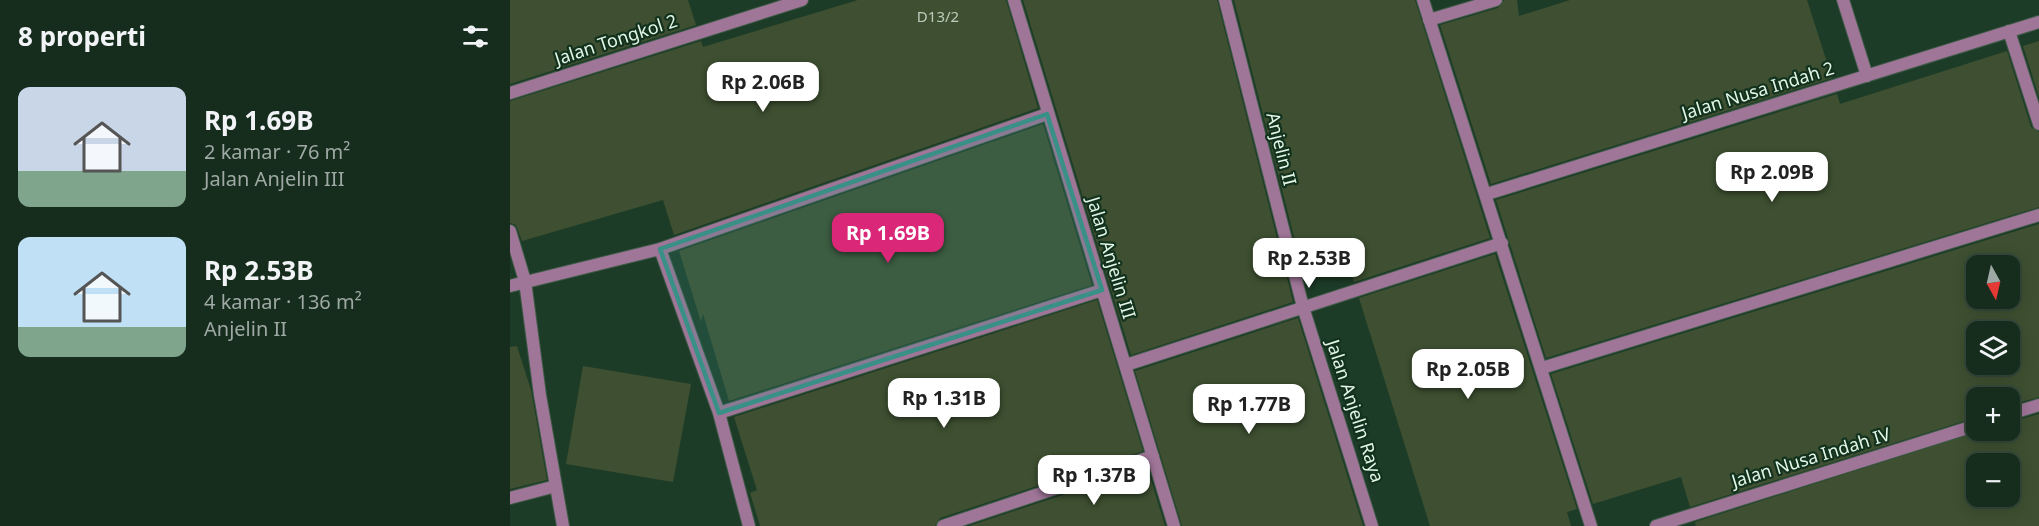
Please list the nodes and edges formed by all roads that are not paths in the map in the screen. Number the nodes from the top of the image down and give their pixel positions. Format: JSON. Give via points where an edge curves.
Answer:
{"nodes":[{"id":1,"x":802,"y":0,"type":"edge"},
{"id":2,"x":1014,"y":0,"type":"edge"},
{"id":3,"x":1225,"y":0,"type":"edge"},
{"id":4,"x":1423,"y":0,"type":"edge"},
{"id":5,"x":1496,"y":0,"type":"edge"},
{"id":6,"x":1843,"y":0,"type":"edge"},
{"id":7,"x":1429,"y":20,"type":"junction"},
{"id":8,"x":2039,"y":21,"type":"edge"},
{"id":9,"x":2009,"y":31,"type":"junction"},
{"id":10,"x":1867,"y":76,"type":"junction"},
{"id":11,"x":510,"y":93,"type":"edge"},
{"id":12,"x":1047,"y":114,"type":"junction"},
{"id":13,"x":2039,"y":124,"type":"edge"},
{"id":14,"x":1487,"y":194,"type":"junction"},
{"id":15,"x":2039,"y":215,"type":"edge"},
{"id":16,"x":510,"y":231,"type":"edge"},
{"id":17,"x":1502,"y":243,"type":"junction"},
{"id":18,"x":660,"y":249,"type":"junction"},
{"id":19,"x":525,"y":281,"type":"junction"},
{"id":20,"x":510,"y":286,"type":"edge"},
{"id":21,"x":1102,"y":290,"type":"junction"},
{"id":22,"x":1303,"y":307,"type":"junction"},
{"id":23,"x":1126,"y":365,"type":"junction"},
{"id":24,"x":1542,"y":368,"type":"junction"},
{"id":25,"x":2039,"y":405,"type":"edge"},
{"id":26,"x":2020,"y":411,"type":"edge"},
{"id":27,"x":719,"y":412,"type":"junction"},
{"id":28,"x":1966,"y":428,"type":"edge"},
{"id":29,"x":1153,"y":456,"type":"junction"},
{"id":30,"x":556,"y":486,"type":"junction"},
{"id":31,"x":510,"y":498,"type":"edge"},
{"id":32,"x":563,"y":526,"type":"edge"},
{"id":33,"x":749,"y":526,"type":"edge"},
{"id":34,"x":943,"y":526,"type":"edge"},
{"id":35,"x":1174,"y":526,"type":"edge"},
{"id":36,"x":1372,"y":526,"type":"edge"},
{"id":37,"x":1591,"y":526,"type":"edge"},
{"id":38,"x":1656,"y":526,"type":"edge"}],
"edges":[{"from":1,"to":11,"type":"street","name":"Jalan Tongkol 2"},
{"from":2,"to":12,"type":"street","name":"Jalan Anjelin III"},
{"from":3,"to":22,"type":"street","name":"Anjelin II"},
{"from":4,"to":7,"type":"street"},
{"from":5,"to":7,"type":"street"},
{"from":6,"to":10,"type":"street"},
{"from":7,"to":14,"type":"street"},
{"from":8,"to":9,"type":"street","name":"Jalan Nusa Indah 2"},
{"from":9,"to":10,"type":"street","name":"Jalan Nusa Indah 2"},
{"from":9,"to":13,"type":"street"},
{"from":10,"to":14,"type":"street","name":"Jalan Nusa Indah 2"},
{"from":12,"to":18,"type":"street"},
{"from":12,"to":21,"type":"street","name":"Jalan Anjelin III"},
{"from":14,"to":17,"type":"street"},
{"from":15,"to":24,"type":"street"},
{"from":16,"to":19,"type":"street"},
{"from":17,"to":22,"type":"street"},
{"from":17,"to":24,"type":"street"},
{"from":18,"to":19,"type":"street"},
{"from":18,"to":27,"type":"street"},
{"from":19,"to":20,"type":"street"},
{"from":19,"to":30,"type":"street"},
{"from":21,"to":23,"type":"street","name":"Jalan Anjelin III"},
{"from":21,"to":27,"type":"street"},
{"from":22,"to":23,"type":"street"},
{"from":22,"to":36,"type":"street","name":"Jalan Anjelin Raya"},
{"from":23,"to":29,"type":"street","name":"Jalan Anjelin III"},
{"from":24,"to":37,"type":"street"},
{"from":25,"to":26,"type":"street"},
{"from":27,"to":33,"type":"street"},
{"from":28,"to":38,"type":"street","name":"Jalan Nusa Indah IV"},
{"from":29,"to":34,"type":"street"},
{"from":29,"to":35,"type":"street","name":"Jalan Anjelin III"},
{"from":30,"to":31,"type":"street"},
{"from":30,"to":32,"type":"street"}]}
